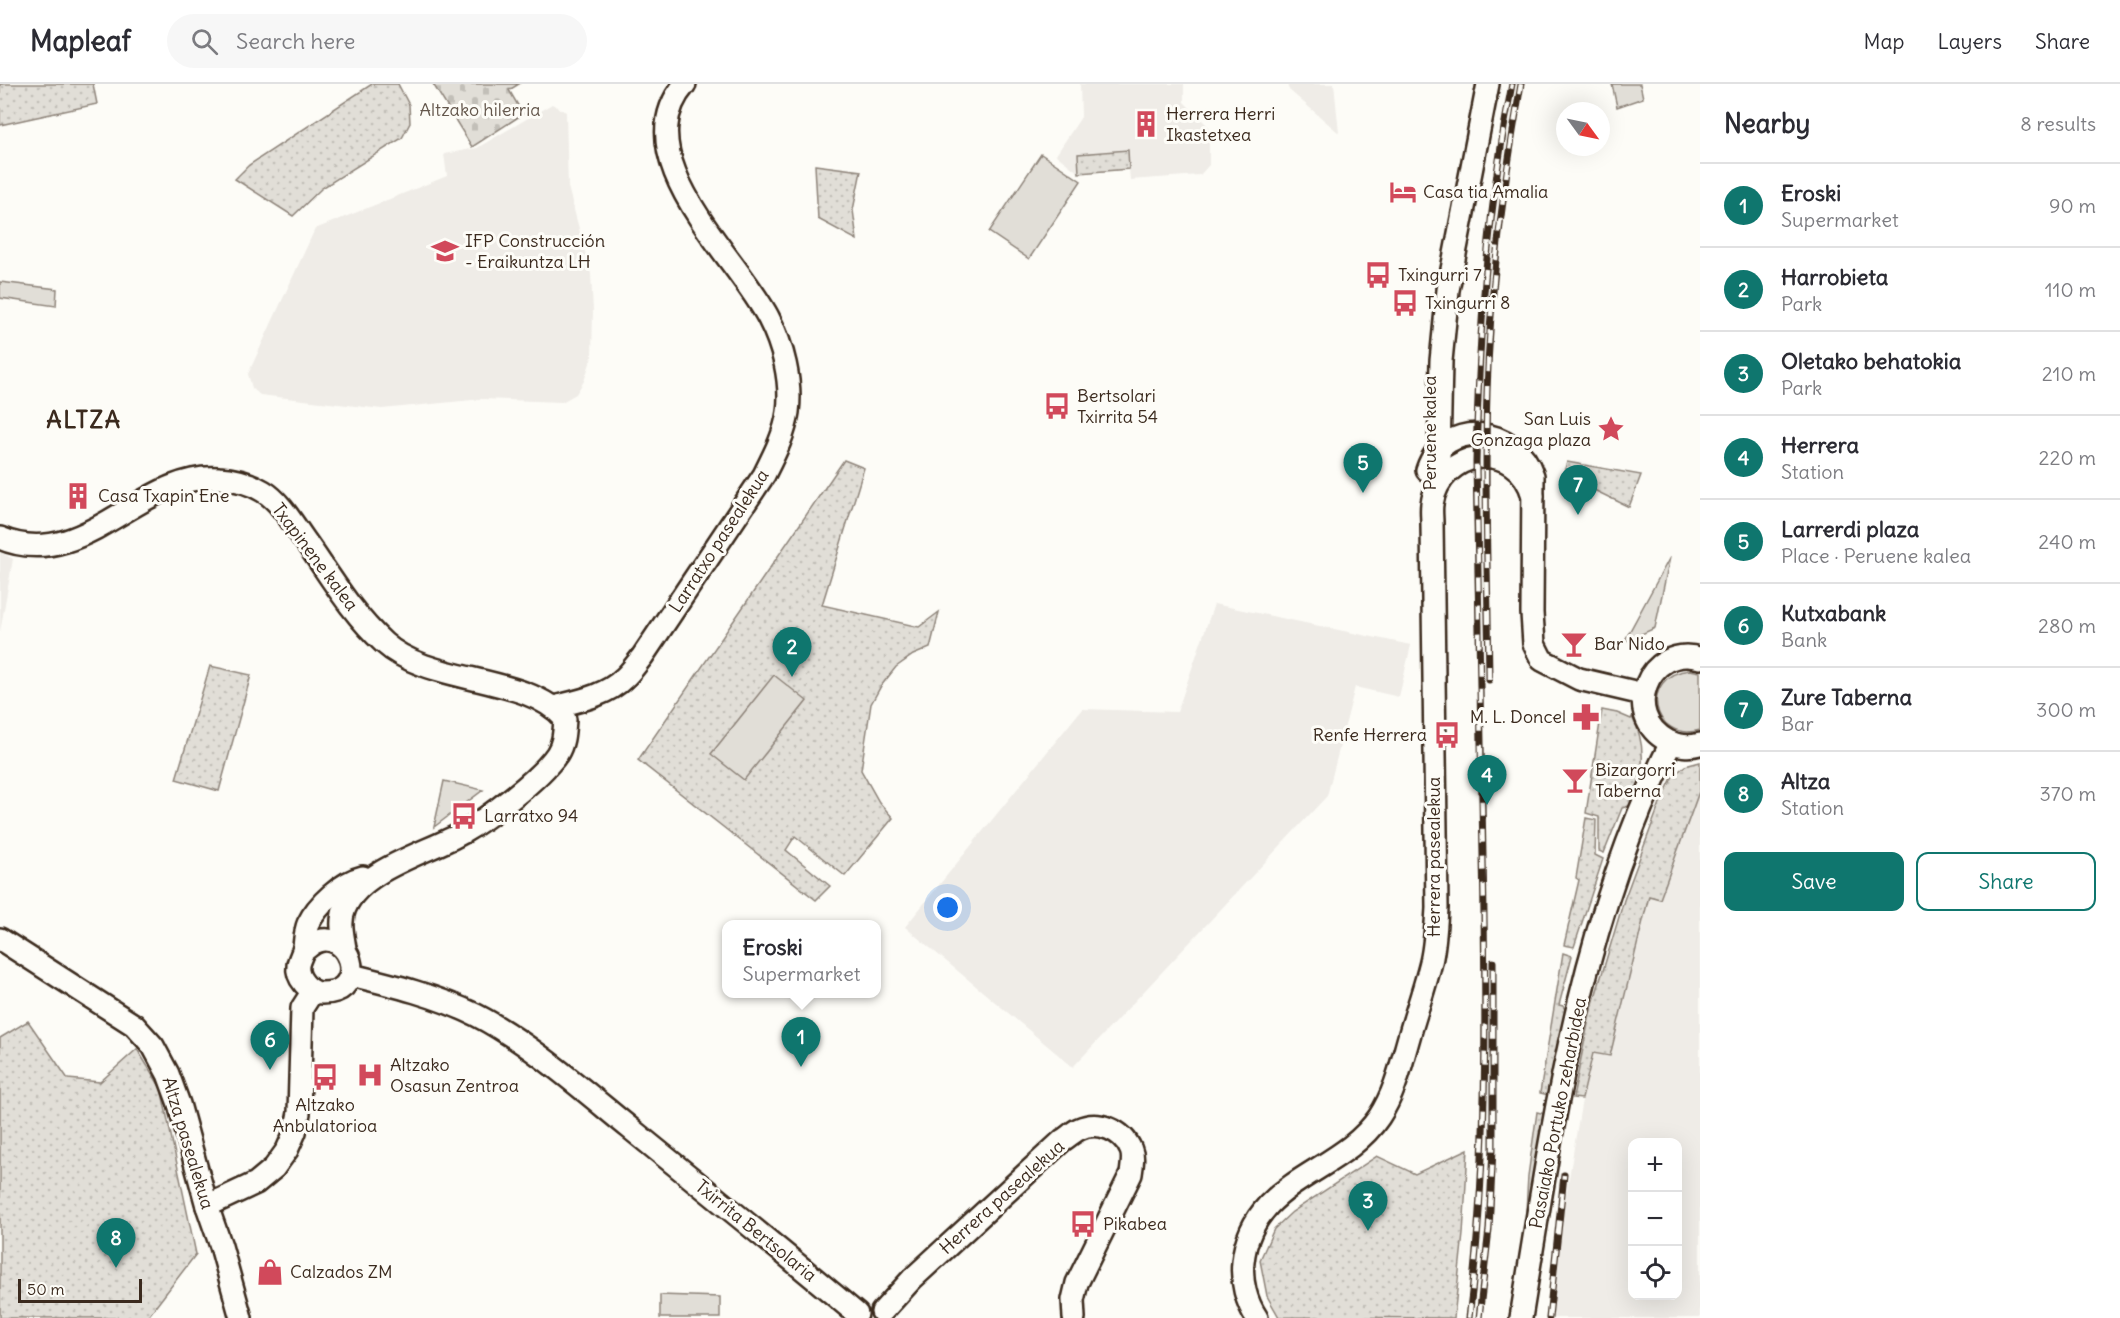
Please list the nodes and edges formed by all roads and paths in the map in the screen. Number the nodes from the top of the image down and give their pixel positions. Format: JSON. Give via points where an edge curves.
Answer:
{"nodes":[{"id":1,"x":685,"y":84,"type":"edge"},
{"id":2,"x":1476,"y":84,"type":"edge"},
{"id":3,"x":1488,"y":84,"type":"edge"},
{"id":4,"x":1430,"y":365,"type":"junction"},
{"id":5,"x":1440,"y":402,"type":"junction"},
{"id":6,"x":1469,"y":435,"type":"junction"},
{"id":7,"x":1440,"y":448,"type":"junction"},
{"id":8,"x":1470,"y":459,"type":"junction"},
{"id":9,"x":1427,"y":470,"type":"junction"},
{"id":10,"x":1533,"y":496,"type":"junction"},
{"id":11,"x":1432,"y":504,"type":"junction"},
{"id":12,"x":0,"y":538,"type":"edge"},
{"id":13,"x":1698,"y":656,"type":"edge"},
{"id":14,"x":1643,"y":694,"type":"junction"},
{"id":15,"x":554,"y":707,"type":"junction"},
{"id":16,"x":1671,"y":743,"type":"junction"},
{"id":17,"x":1700,"y":744,"type":"edge"},
{"id":18,"x":378,"y":874,"type":"junction"},
{"id":19,"x":0,"y":939,"type":"edge"},
{"id":20,"x":345,"y":949,"type":"junction"},
{"id":21,"x":303,"y":951,"type":"junction"},
{"id":22,"x":351,"y":975,"type":"junction"},
{"id":23,"x":314,"y":991,"type":"junction"},
{"id":24,"x":207,"y":1206,"type":"junction"},
{"id":25,"x":884,"y":1315,"type":"edge"},
{"id":26,"x":855,"y":1316,"type":"edge"},
{"id":27,"x":241,"y":1318,"type":"edge"},
{"id":28,"x":1074,"y":1318,"type":"edge"},
{"id":29,"x":1257,"y":1318,"type":"edge"},
{"id":30,"x":1521,"y":1318,"type":"edge"}],
"edges":[{"from":1,"to":15,"type":"street","name":"Larratxo pasealekua","via":[[668,114],[669,156],[700,218],[778,337],[787,372],[788,413],[764,475],[642,657],[612,688]]},
{"from":2,"to":4,"type":"street","name":"Peruene kalea","via":[[1438,288]]},
{"from":3,"to":5,"type":"street","name":"Peruene kalea","via":[[1448,290]]},
{"from":4,"to":7,"type":"street","via":[[1434,379],[1434,434]]},
{"from":4,"to":9,"type":"street","name":"Peruene kalea"},
{"from":5,"to":6,"type":"street","via":[[1449,424]]},
{"from":5,"to":7,"type":"street","name":"Peruene kalea"},
{"from":6,"to":7,"type":"street"},
{"from":6,"to":10,"type":"street","via":[[1498,438],[1517,448],[1530,466]]},
{"from":7,"to":8,"type":"street"},
{"from":7,"to":9,"type":"street"},
{"from":7,"to":11,"type":"street","name":"Peruene kalea"},
{"from":8,"to":10,"type":"street","via":[[1491,457],[1511,464],[1525,478]]},
{"from":8,"to":11,"type":"street","name":"Herrera pasealekua","via":[[1445,477]]},
{"from":9,"to":11,"type":"street","name":"Peruene kalea"},
{"from":10,"to":14,"type":"street","via":[[1532,613],[1534,644],[1542,660],[1579,679]]},
{"from":11,"to":29,"type":"street","name":"Herrera pasealekua","via":[[1437,908],[1431,963],[1395,1083],[1377,1120],[1366,1133],[1275,1199],[1249,1235],[1243,1281]]},
{"from":12,"to":15,"type":"street","name":"Txapinene kalea","via":[[20,545],[45,546],[84,534],[188,480],[218,478],[242,482],[264,491],[284,510],[364,624],[386,645],[431,668],[525,694]]},
{"from":13,"to":14,"type":"street","via":[[1682,656],[1661,664]]},
{"from":14,"to":16,"type":"street","via":[[1646,718],[1660,737]]},
{"from":15,"to":18,"type":"street","via":[[565,719],[564,739],[557,754],[531,782],[463,833]]},
{"from":16,"to":17,"type":"street"},
{"from":16,"to":30,"type":"street","name":"Pasaiako Portuko zeharbidea","via":[[1624,852],[1577,1004],[1555,1106]]},
{"from":18,"to":20,"type":"street","via":[[345,907],[340,921]]},
{"from":18,"to":21,"type":"street","via":[[355,879],[327,899],[308,926]]},
{"from":19,"to":24,"type":"street","name":"Altza pasealekua","via":[[134,1025],[153,1046],[179,1104]]},
{"from":20,"to":21,"type":"street","via":[[328,940],[315,942]]},
{"from":20,"to":22,"type":"street","via":[[350,957]]},
{"from":21,"to":23,"type":"street","via":[[298,966],[300,978]]},
{"from":22,"to":23,"type":"street","via":[[343,987],[331,993]]},
{"from":22,"to":26,"type":"street","name":"Txirrita Bertsolaria","via":[[421,993],[498,1028],[655,1148]]},
{"from":23,"to":24,"type":"street","via":[[302,1008],[299,1113],[287,1150],[256,1183]]},
{"from":24,"to":27,"type":"street","name":"Altza pasealekua"},
{"from":25,"to":26,"type":"street","via":[[878,1309],[866,1308]]},
{"from":25,"to":28,"type":"street","name":"Herrera pasealekua","via":[[912,1279],[1063,1140],[1079,1129],[1098,1125],[1122,1136],[1131,1150],[1131,1174],[1077,1283]]}]}
